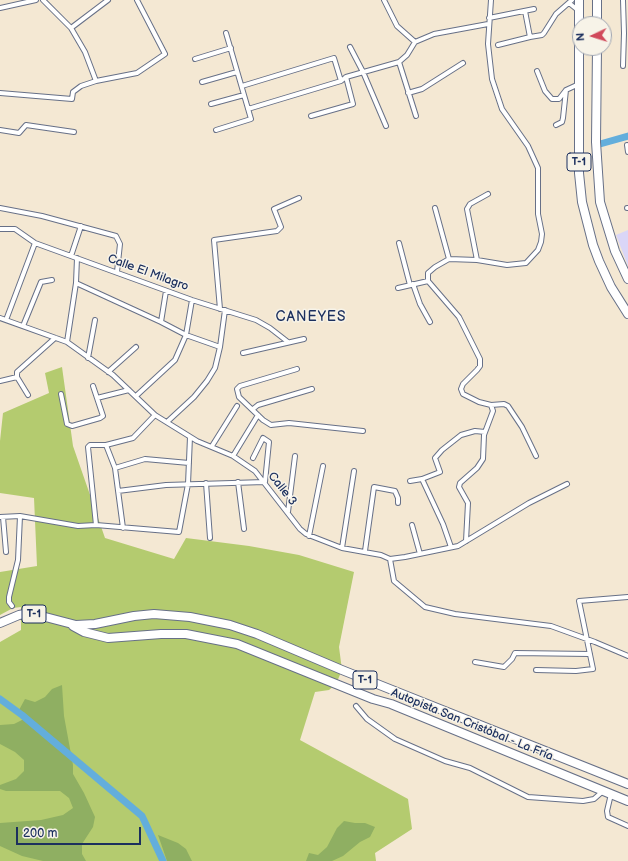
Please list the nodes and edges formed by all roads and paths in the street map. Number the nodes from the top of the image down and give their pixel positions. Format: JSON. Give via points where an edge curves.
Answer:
{"nodes":[{"id":1,"x":36,"y":0,"type":"edge"},
{"id":2,"x":44,"y":0,"type":"edge"},
{"id":3,"x":108,"y":0,"type":"edge"},
{"id":4,"x":137,"y":0,"type":"edge"},
{"id":5,"x":384,"y":0,"type":"edge"},
{"id":6,"x":491,"y":0,"type":"edge"},
{"id":7,"x":580,"y":0,"type":"edge"},
{"id":8,"x":597,"y":0,"type":"edge"},
{"id":9,"x":623,"y":0,"type":"edge"},
{"id":10,"x":571,"y":2,"type":"edge"},
{"id":11,"x":0,"y":8,"type":"edge"},
{"id":12,"x":534,"y":9,"type":"dead end"},
{"id":13,"x":525,"y":11,"type":"junction"},
{"id":14,"x":579,"y":11,"type":"junction"},
{"id":15,"x":597,"y":16,"type":"edge"},
{"id":16,"x":489,"y":18,"type":"junction"},
{"id":17,"x":488,"y":24,"type":"junction"},
{"id":18,"x":71,"y":28,"type":"junction"},
{"id":19,"x":226,"y":33,"type":"dead end"},
{"id":20,"x":530,"y":37,"type":"junction"},
{"id":21,"x":415,"y":42,"type":"junction"},
{"id":22,"x":498,"y":45,"type":"dead end"},
{"id":23,"x":350,"y":47,"type":"dead end"},
{"id":24,"x":231,"y":48,"type":"junction"},
{"id":25,"x":597,"y":56,"type":"edge"},
{"id":26,"x":195,"y":59,"type":"dead end"},
{"id":27,"x":399,"y":62,"type":"junction"},
{"id":28,"x":463,"y":63,"type":"dead end"},
{"id":29,"x":623,"y":66,"type":"dead end"},
{"id":30,"x":537,"y":71,"type":"dead end"},
{"id":31,"x":237,"y":72,"type":"junction"},
{"id":32,"x":363,"y":72,"type":"junction"},
{"id":33,"x":346,"y":77,"type":"junction"},
{"id":34,"x":96,"y":81,"type":"junction"},
{"id":35,"x":341,"y":81,"type":"junction"},
{"id":36,"x":202,"y":82,"type":"dead end"},
{"id":37,"x":579,"y":84,"type":"junction"},
{"id":38,"x":242,"y":86,"type":"junction"},
{"id":39,"x":566,"y":90,"type":"junction"},
{"id":40,"x":0,"y":93,"type":"edge"},
{"id":41,"x":408,"y":93,"type":"junction"},
{"id":42,"x":244,"y":95,"type":"junction"},
{"id":43,"x":210,"y":104,"type":"dead end"},
{"id":44,"x":248,"y":109,"type":"junction"},
{"id":45,"x":311,"y":116,"type":"dead end"},
{"id":46,"x":416,"y":116,"type":"dead end"},
{"id":47,"x":556,"y":125,"type":"dead end"},
{"id":48,"x":386,"y":126,"type":"dead end"},
{"id":49,"x":0,"y":130,"type":"edge"},
{"id":50,"x":216,"y":130,"type":"dead end"},
{"id":51,"x":74,"y":132,"type":"dead end"},
{"id":52,"x":627,"y":145,"type":"edge"},
{"id":53,"x":628,"y":152,"type":"edge"},
{"id":54,"x":488,"y":194,"type":"dead end"},
{"id":55,"x":299,"y":198,"type":"dead end"},
{"id":56,"x":0,"y":208,"type":"edge"},
{"id":57,"x":435,"y":208,"type":"dead end"},
{"id":58,"x":81,"y":226,"type":"junction"},
{"id":59,"x":0,"y":229,"type":"edge"},
{"id":60,"x":35,"y":243,"type":"junction"},
{"id":61,"x":400,"y":243,"type":"dead end"},
{"id":62,"x":71,"y":256,"type":"junction"},
{"id":63,"x":77,"y":258,"type":"junction"},
{"id":64,"x":449,"y":259,"type":"junction"},
{"id":65,"x":476,"y":260,"type":"junction"},
{"id":66,"x":117,"y":272,"type":"junction"},
{"id":67,"x":628,"y":279,"type":"edge"},
{"id":68,"x":52,"y":280,"type":"dead end"},
{"id":69,"x":428,"y":281,"type":"junction"},
{"id":70,"x":76,"y":283,"type":"junction"},
{"id":71,"x":412,"y":284,"type":"junction"},
{"id":72,"x":398,"y":288,"type":"dead end"},
{"id":73,"x":166,"y":291,"type":"junction"},
{"id":74,"x":192,"y":300,"type":"junction"},
{"id":75,"x":220,"y":309,"type":"junction"},
{"id":76,"x":225,"y":310,"type":"junction"},
{"id":77,"x":628,"y":314,"type":"edge"},
{"id":78,"x":0,"y":318,"type":"edge"},
{"id":79,"x":6,"y":320,"type":"junction"},
{"id":80,"x":95,"y":320,"type":"dead end"},
{"id":81,"x":161,"y":322,"type":"junction"},
{"id":82,"x":430,"y":322,"type":"dead end"},
{"id":83,"x":23,"y":326,"type":"junction"},
{"id":84,"x":186,"y":336,"type":"junction"},
{"id":85,"x":55,"y":338,"type":"junction"},
{"id":86,"x":304,"y":339,"type":"dead end"},
{"id":87,"x":67,"y":342,"type":"junction"},
{"id":88,"x":288,"y":342,"type":"junction"},
{"id":89,"x":136,"y":347,"type":"dead end"},
{"id":90,"x":220,"y":347,"type":"junction"},
{"id":91,"x":243,"y":353,"type":"dead end"},
{"id":92,"x":88,"y":358,"type":"junction"},
{"id":93,"x":297,"y":369,"type":"dead end"},
{"id":94,"x":108,"y":372,"type":"junction"},
{"id":95,"x":17,"y":377,"type":"junction"},
{"id":96,"x":0,"y":381,"type":"edge"},
{"id":97,"x":93,"y":386,"type":"dead end"},
{"id":98,"x":312,"y":389,"type":"dead end"},
{"id":99,"x":129,"y":390,"type":"junction"},
{"id":100,"x":61,"y":394,"type":"dead end"},
{"id":101,"x":28,"y":395,"type":"dead end"},
{"id":102,"x":136,"y":396,"type":"junction"},
{"id":103,"x":97,"y":398,"type":"junction"},
{"id":104,"x":491,"y":405,"type":"junction"},
{"id":105,"x":237,"y":406,"type":"dead end"},
{"id":106,"x":253,"y":409,"type":"junction"},
{"id":107,"x":155,"y":415,"type":"junction"},
{"id":108,"x":258,"y":415,"type":"junction"},
{"id":109,"x":167,"y":422,"type":"junction"},
{"id":110,"x":363,"y":431,"type":"dead end"},
{"id":111,"x":485,"y":432,"type":"junction"},
{"id":112,"x":190,"y":437,"type":"junction"},
{"id":113,"x":106,"y":445,"type":"junction"},
{"id":114,"x":212,"y":446,"type":"junction"},
{"id":115,"x":233,"y":456,"type":"junction"},
{"id":116,"x":295,"y":456,"type":"dead end"},
{"id":117,"x":536,"y":456,"type":"dead end"},
{"id":118,"x":253,"y":458,"type":"dead end"},
{"id":119,"x":189,"y":463,"type":"junction"},
{"id":120,"x":323,"y":466,"type":"dead end"},
{"id":121,"x":115,"y":468,"type":"junction"},
{"id":122,"x":354,"y":472,"type":"dead end"},
{"id":123,"x":422,"y":479,"type":"junction"},
{"id":124,"x":410,"y":481,"type":"dead end"},
{"id":125,"x":238,"y":482,"type":"junction"},
{"id":126,"x":265,"y":482,"type":"junction"},
{"id":127,"x":206,"y":483,"type":"junction"},
{"id":128,"x":188,"y":484,"type":"junction"},
{"id":129,"x":567,"y":484,"type":"dead end"},
{"id":130,"x":118,"y":491,"type":"junction"},
{"id":131,"x":398,"y":503,"type":"dead end"},
{"id":132,"x":288,"y":512,"type":"junction"},
{"id":133,"x":20,"y":516,"type":"junction"},
{"id":134,"x":2,"y":517,"type":"edge"},
{"id":135,"x":96,"y":525,"type":"junction"},
{"id":136,"x":412,"y":525,"type":"dead end"},
{"id":137,"x":123,"y":528,"type":"junction"},
{"id":138,"x":244,"y":529,"type":"dead end"},
{"id":139,"x":309,"y":536,"type":"junction"},
{"id":140,"x":210,"y":538,"type":"dead end"},
{"id":141,"x":466,"y":541,"type":"junction"},
{"id":142,"x":450,"y":547,"type":"junction"},
{"id":143,"x":342,"y":548,"type":"junction"},
{"id":144,"x":365,"y":551,"type":"junction"},
{"id":145,"x":6,"y":552,"type":"dead end"},
{"id":146,"x":420,"y":554,"type":"junction"},
{"id":147,"x":390,"y":559,"type":"junction"},
{"id":148,"x":628,"y":597,"type":"edge"},
{"id":149,"x":12,"y":606,"type":"dead end"},
{"id":150,"x":0,"y":623,"type":"edge"},
{"id":151,"x":68,"y":624,"type":"junction"},
{"id":152,"x":588,"y":639,"type":"junction"},
{"id":153,"x":590,"y":654,"type":"junction"},
{"id":154,"x":628,"y":656,"type":"edge"},
{"id":155,"x":475,"y":662,"type":"dead end"},
{"id":156,"x":536,"y":670,"type":"dead end"},
{"id":157,"x":356,"y":706,"type":"dead end"},
{"id":158,"x":628,"y":784,"type":"edge"},
{"id":159,"x":603,"y":791,"type":"junction"},
{"id":160,"x":612,"y":794,"type":"junction"},
{"id":161,"x":628,"y":801,"type":"edge"},
{"id":162,"x":628,"y":826,"type":"edge"}],
"edges":[{"from":1,"to":11,"type":"street"},
{"from":2,"to":18,"type":"street"},
{"from":3,"to":18,"type":"street"},
{"from":4,"to":34,"type":"street","via":[[165,54],[137,73]]},
{"from":5,"to":21,"type":"street","via":[[397,26]]},
{"from":6,"to":16,"type":"street"},
{"from":7,"to":14,"type":"highway","number":"T-1"},
{"from":8,"to":15,"type":"highway"},
{"from":9,"to":29,"type":"street"},
{"from":10,"to":14,"type":"street"},
{"from":10,"to":20,"type":"street","via":[[556,14],[542,35]]},
{"from":12,"to":13,"type":"street"},
{"from":13,"to":16,"type":"street"},
{"from":13,"to":20,"type":"street"},
{"from":14,"to":37,"type":"highway","number":"T-1"},
{"from":16,"to":17,"type":"street"},
{"from":17,"to":21,"type":"street","via":[[434,34]]},
{"from":17,"to":65,"type":"street","via":[[494,90],[502,109],[528,146],[538,168],[538,214],[542,234],[538,250],[526,263],[507,265]]},
{"from":18,"to":34,"type":"street","via":[[85,52]]},
{"from":19,"to":24,"type":"street"},
{"from":20,"to":22,"type":"street"},
{"from":21,"to":27,"type":"street"},
{"from":23,"to":32,"type":"street"},
{"from":24,"to":26,"type":"street"},
{"from":24,"to":31,"type":"street"},
{"from":25,"to":67,"type":"highway","number":"T-1","via":[[596,142],[600,202],[615,251]]},
{"from":27,"to":32,"type":"street"},
{"from":27,"to":41,"type":"street"},
{"from":28,"to":41,"type":"street","via":[[422,89]]},
{"from":30,"to":39,"type":"street","via":[[544,91],[550,98],[559,99]]},
{"from":31,"to":36,"type":"street"},
{"from":31,"to":38,"type":"street"},
{"from":32,"to":33,"type":"street"},
{"from":32,"to":48,"type":"street"},
{"from":33,"to":35,"type":"street"},
{"from":33,"to":45,"type":"street","via":[[353,104]]},
{"from":34,"to":40,"type":"street","via":[[73,92],[72,99]]},
{"from":35,"to":38,"type":"street","via":[[334,58]]},
{"from":35,"to":44,"type":"street"},
{"from":37,"to":39,"type":"street"},
{"from":37,"to":77,"type":"highway","number":"T-1","via":[[579,173],[582,202],[599,261],[611,288]]},
{"from":38,"to":42,"type":"street"},
{"from":39,"to":47,"type":"street","via":[[562,122]]},
{"from":41,"to":46,"type":"street"},
{"from":42,"to":43,"type":"street"},
{"from":42,"to":44,"type":"street"},
{"from":44,"to":50,"type":"street","via":[[251,119]]},
{"from":49,"to":51,"type":"street","via":[[19,133],[27,125]]},
{"from":52,"to":53,"type":"street"},
{"from":54,"to":65,"type":"street","via":[[470,204],[467,209]]},
{"from":55,"to":75,"type":"street","via":[[274,209],[281,227],[277,230],[214,240]]},
{"from":56,"to":58,"type":"street"},
{"from":57,"to":64,"type":"street"},
{"from":58,"to":62,"type":"street"},
{"from":58,"to":66,"type":"street","via":[[118,238],[120,244]]},
{"from":59,"to":60,"type":"street","name":"Calle El Milagro","via":[[15,229]]},
{"from":60,"to":62,"type":"street","name":"Calle El Milagro"},
{"from":60,"to":79,"type":"street"},
{"from":61,"to":71,"type":"street"},
{"from":62,"to":63,"type":"street","name":"Calle El Milagro"},
{"from":63,"to":66,"type":"street","name":"Calle El Milagro"},
{"from":63,"to":70,"type":"street"},
{"from":64,"to":65,"type":"street"},
{"from":64,"to":69,"type":"street","via":[[428,274]]},
{"from":66,"to":73,"type":"street","name":"Calle El Milagro"},
{"from":68,"to":83,"type":"street","via":[[41,282]]},
{"from":69,"to":71,"type":"street"},
{"from":69,"to":104,"type":"street","via":[[459,317],[480,359],[480,366],[463,384],[463,394]]},
{"from":70,"to":81,"type":"street"},
{"from":70,"to":87,"type":"street"},
{"from":71,"to":72,"type":"street"},
{"from":71,"to":82,"type":"street"},
{"from":73,"to":74,"type":"street","name":"Calle El Milagro"},
{"from":73,"to":81,"type":"street"},
{"from":74,"to":75,"type":"street","name":"Calle El Milagro"},
{"from":74,"to":84,"type":"street"},
{"from":75,"to":76,"type":"street","name":"Calle El Milagro"},
{"from":76,"to":88,"type":"street","name":"Calle El Milagro","via":[[263,324]]},
{"from":76,"to":90,"type":"street"},
{"from":78,"to":79,"type":"street","name":"Calle 3"},
{"from":79,"to":83,"type":"street","name":"Calle 3"},
{"from":80,"to":92,"type":"street"},
{"from":81,"to":84,"type":"street"},
{"from":83,"to":85,"type":"street","name":"Calle 3"},
{"from":84,"to":90,"type":"street"},
{"from":84,"to":102,"type":"street","via":[[175,360]]},
{"from":85,"to":87,"type":"street","name":"Calle 3"},
{"from":85,"to":95,"type":"street","via":[[17,372]]},
{"from":86,"to":88,"type":"street"},
{"from":87,"to":92,"type":"street","name":"Calle 3"},
{"from":88,"to":91,"type":"street"},
{"from":89,"to":94,"type":"street"},
{"from":90,"to":109,"type":"street","via":[[215,368],[207,381]]},
{"from":92,"to":94,"type":"street","name":"Calle 3"},
{"from":93,"to":106,"type":"street","via":[[238,387],[240,399]]},
{"from":94,"to":99,"type":"street","name":"Calle 3"},
{"from":95,"to":96,"type":"street"},
{"from":95,"to":101,"type":"street"},
{"from":97,"to":103,"type":"street"},
{"from":98,"to":106,"type":"street","via":[[258,405]]},
{"from":99,"to":102,"type":"street","name":"Calle 3"},
{"from":99,"to":103,"type":"street"},
{"from":100,"to":103,"type":"street","via":[[67,424],[70,426],[102,417],[103,412]]},
{"from":102,"to":107,"type":"street","name":"Calle 3"},
{"from":104,"to":111,"type":"street","via":[[493,411]]},
{"from":104,"to":117,"type":"street","via":[[508,406]]},
{"from":105,"to":114,"type":"street"},
{"from":106,"to":108,"type":"street"},
{"from":107,"to":109,"type":"street","name":"Calle 3"},
{"from":107,"to":113,"type":"street","via":[[133,438]]},
{"from":108,"to":110,"type":"street","via":[[266,423],[274,425],[289,423]]},
{"from":108,"to":115,"type":"street"},
{"from":109,"to":112,"type":"street","name":"Calle 3"},
{"from":111,"to":123,"type":"street","via":[[475,431],[461,435],[434,458],[440,472]]},
{"from":111,"to":141,"type":"street","via":[[483,459],[459,486],[468,503]]},
{"from":112,"to":114,"type":"street","name":"Calle 3"},
{"from":112,"to":119,"type":"street"},
{"from":113,"to":121,"type":"street"},
{"from":113,"to":135,"type":"street","via":[[90,445],[88,448]]},
{"from":114,"to":115,"type":"street","name":"Calle 3"},
{"from":115,"to":126,"type":"street","name":"Calle 3","via":[[255,470]]},
{"from":116,"to":132,"type":"street"},
{"from":118,"to":126,"type":"street","via":[[263,438],[269,442]]},
{"from":119,"to":121,"type":"street","via":[[145,459]]},
{"from":119,"to":128,"type":"street"},
{"from":120,"to":139,"type":"street"},
{"from":121,"to":130,"type":"street"},
{"from":122,"to":143,"type":"street"},
{"from":123,"to":124,"type":"street"},
{"from":123,"to":142,"type":"street","via":[[443,524]]},
{"from":125,"to":126,"type":"street"},
{"from":125,"to":127,"type":"street"},
{"from":125,"to":138,"type":"street"},
{"from":126,"to":132,"type":"street","name":"Calle 3"},
{"from":127,"to":128,"type":"street"},
{"from":127,"to":140,"type":"street"},
{"from":128,"to":130,"type":"street"},
{"from":128,"to":137,"type":"street","via":[[178,532]]},
{"from":129,"to":141,"type":"street","name":"Calle 3","via":[[529,503]]},
{"from":130,"to":137,"type":"street"},
{"from":131,"to":144,"type":"street","via":[[395,491],[374,487]]},
{"from":132,"to":139,"type":"street","name":"Calle 3","via":[[300,529]]},
{"from":133,"to":134,"type":"street"},
{"from":133,"to":135,"type":"street","via":[[78,526]]},
{"from":133,"to":149,"type":"street","via":[[18,560],[9,597]]},
{"from":134,"to":145,"type":"street"},
{"from":135,"to":137,"type":"street"},
{"from":136,"to":146,"type":"street"},
{"from":139,"to":143,"type":"street","name":"Calle 3"},
{"from":141,"to":142,"type":"street","name":"Calle 3"},
{"from":142,"to":146,"type":"street","name":"Calle 3"},
{"from":143,"to":144,"type":"street","name":"Calle 3"},
{"from":144,"to":147,"type":"street","name":"Calle 3"},
{"from":146,"to":147,"type":"street","name":"Calle 3"},
{"from":147,"to":152,"type":"street","via":[[394,581],[425,607],[455,614],[542,624]]},
{"from":148,"to":152,"type":"street","via":[[579,601]]},
{"from":150,"to":151,"type":"highway","number":"T-1","via":[[30,613]]},
{"from":151,"to":158,"type":"highway","name":"Autopista San Cristóbal - La Fría","number":"T-1","via":[[94,624],[154,614],[190,617],[230,625]]},
{"from":151,"to":159,"type":"highway","name":"Autopista San Cristóbal - La Fría","number":"T-1","via":[[100,637],[186,634],[237,644]]},
{"from":152,"to":153,"type":"street"},
{"from":152,"to":154,"type":"street"},
{"from":153,"to":155,"type":"street","via":[[515,653],[504,667]]},
{"from":153,"to":156,"type":"street","via":[[593,669]]},
{"from":157,"to":159,"type":"street","via":[[367,718],[395,739],[445,761],[470,768],[528,797],[583,801],[594,798]]},
{"from":159,"to":160,"type":"highway","name":"Autopista San Cristóbal - La Fría","number":"T-1"},
{"from":160,"to":161,"type":"highway","name":"Autopista San Cristóbal - La Fría","number":"T-1"},
{"from":160,"to":162,"type":"street","via":[[606,811],[608,818]]}]}
